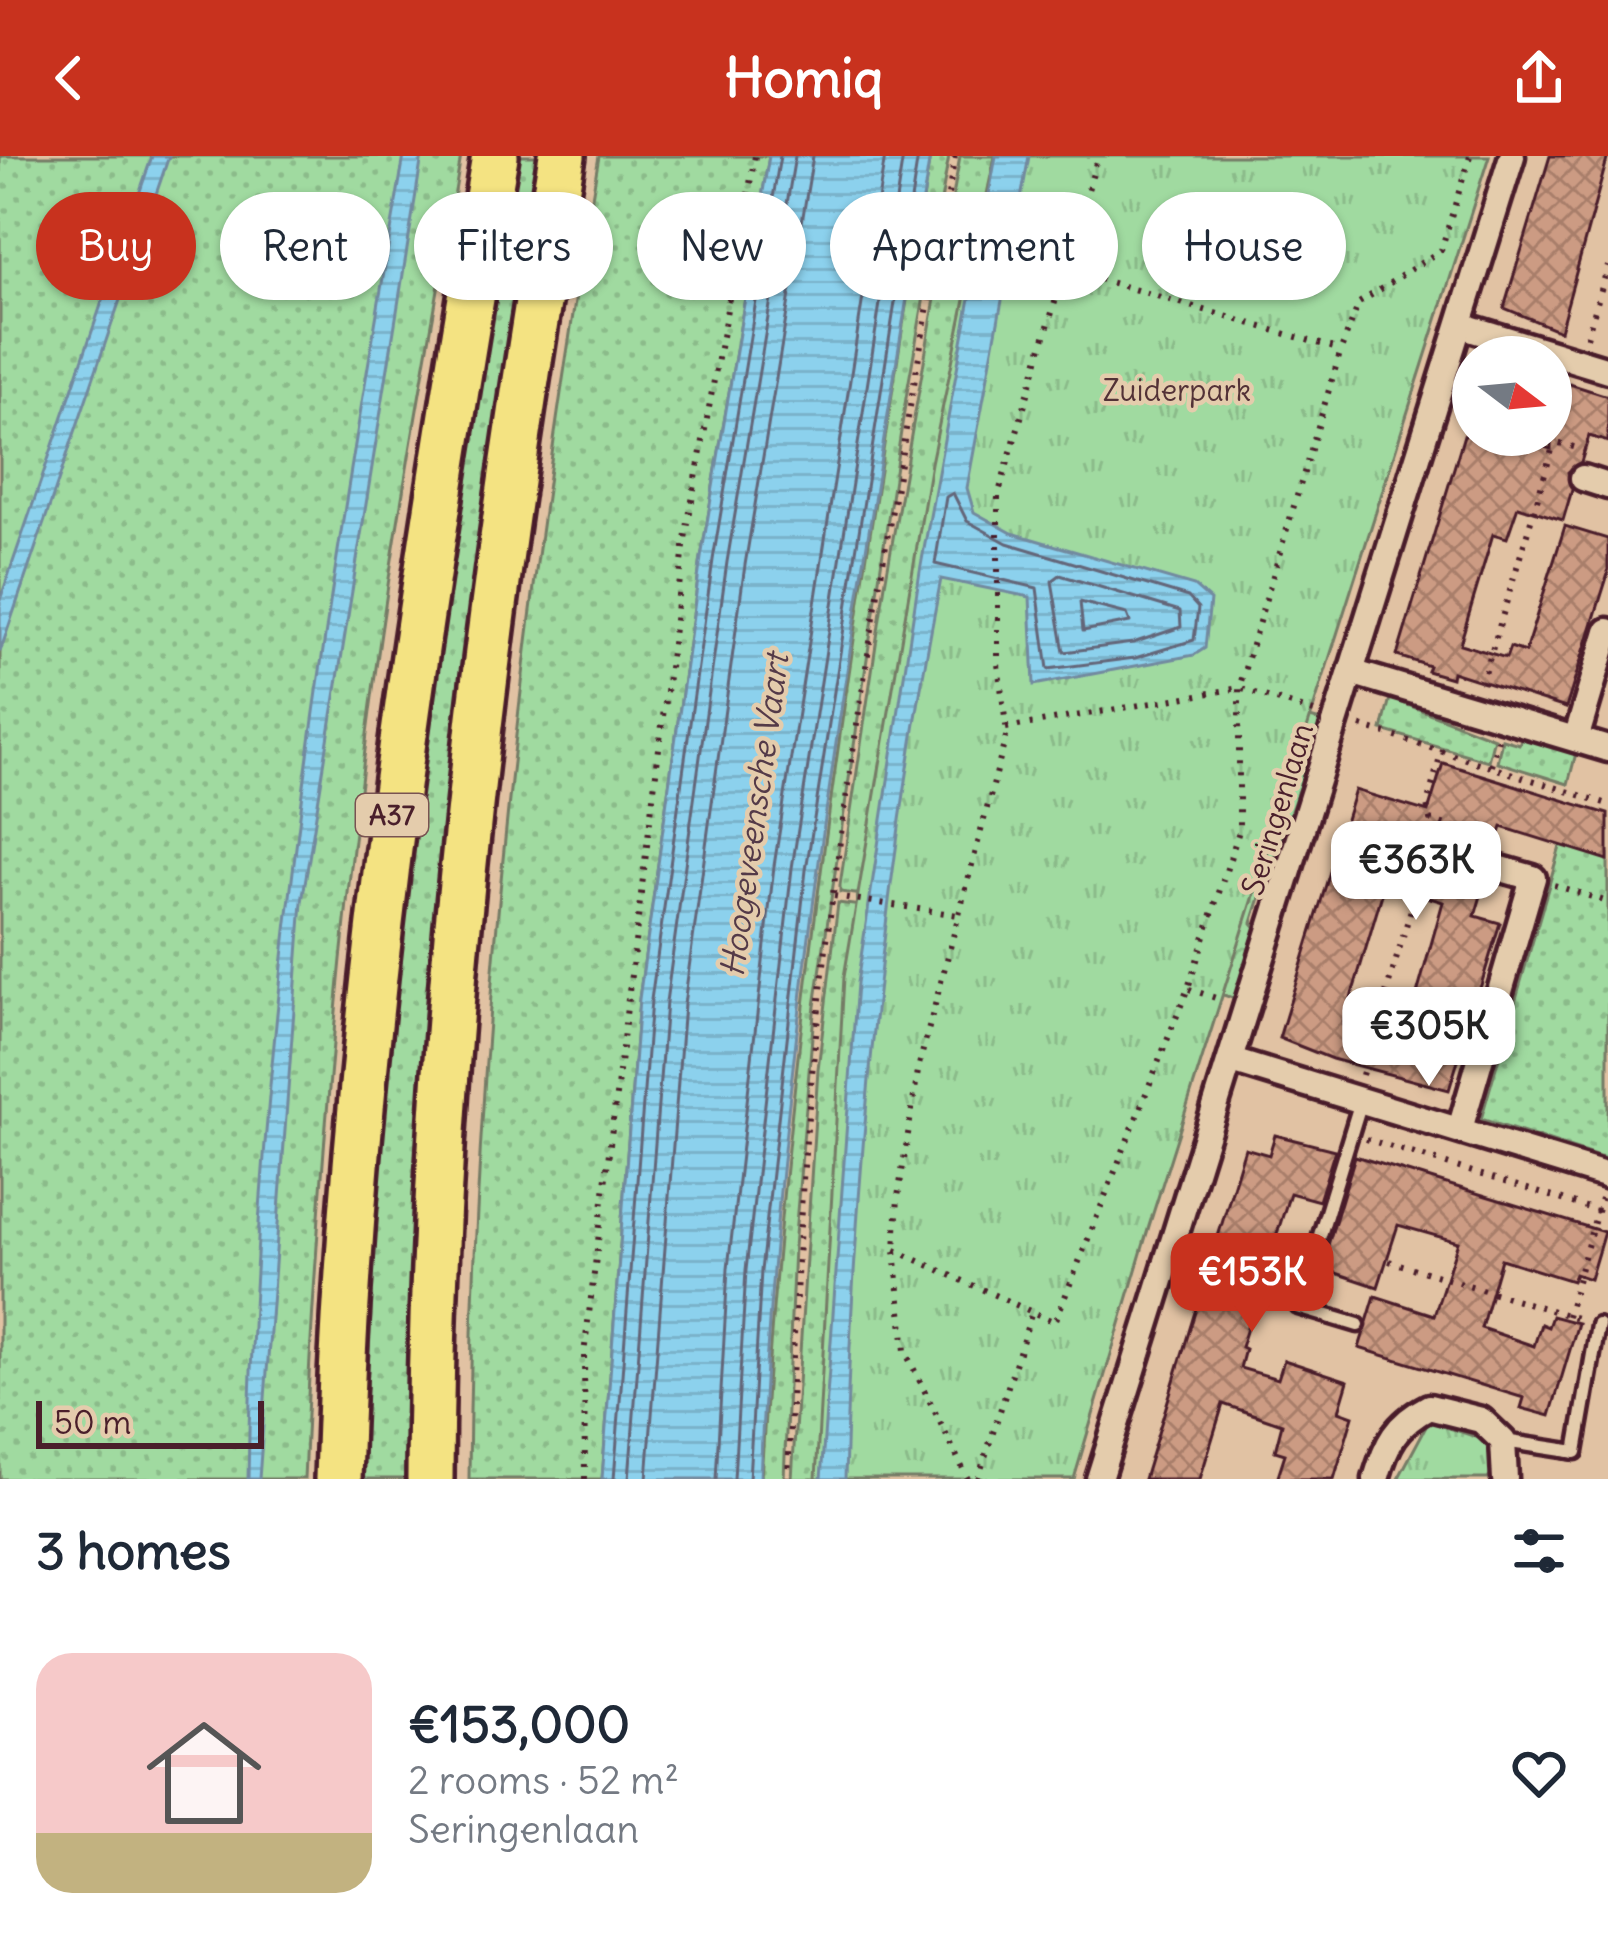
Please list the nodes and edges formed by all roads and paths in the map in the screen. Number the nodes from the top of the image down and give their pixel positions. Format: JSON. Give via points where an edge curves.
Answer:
{"nodes":[{"id":1,"x":495,"y":156,"type":"edge"},
{"id":2,"x":562,"y":156,"type":"edge"},
{"id":3,"x":755,"y":156,"type":"edge"},
{"id":4,"x":955,"y":156,"type":"edge"},
{"id":5,"x":1098,"y":156,"type":"edge"},
{"id":6,"x":1470,"y":156,"type":"edge"},
{"id":7,"x":1512,"y":156,"type":"edge"},
{"id":8,"x":1087,"y":192,"type":"edge"},
{"id":9,"x":1608,"y":266,"type":"edge"},
{"id":10,"x":1118,"y":285,"type":"edge"},
{"id":11,"x":1056,"y":300,"type":"edge"},
{"id":12,"x":1460,"y":325,"type":"junction"},
{"id":13,"x":1341,"y":350,"type":"junction"},
{"id":14,"x":1579,"y":362,"type":"junction"},
{"id":15,"x":1608,"y":370,"type":"edge"},
{"id":16,"x":1550,"y":456,"type":"edge"},
{"id":17,"x":1608,"y":631,"type":"edge"},
{"id":18,"x":1351,"y":672,"type":"junction"},
{"id":19,"x":1240,"y":688,"type":"junction"},
{"id":20,"x":1475,"y":709,"type":"junction"},
{"id":21,"x":1335,"y":719,"type":"junction"},
{"id":22,"x":1006,"y":728,"type":"junction"},
{"id":23,"x":1576,"y":739,"type":"junction"},
{"id":24,"x":1608,"y":748,"type":"edge"},
{"id":25,"x":1442,"y":749,"type":"junction"},
{"id":26,"x":1608,"y":804,"type":"edge"},
{"id":27,"x":1430,"y":820,"type":"junction"},
{"id":28,"x":1498,"y":868,"type":"joint"},
{"id":29,"x":1533,"y":878,"type":"junction"},
{"id":30,"x":834,"y":896,"type":"junction"},
{"id":31,"x":1608,"y":902,"type":"edge"},
{"id":32,"x":958,"y":915,"type":"junction"},
{"id":33,"x":1232,"y":1061,"type":"junction"},
{"id":34,"x":1359,"y":1099,"type":"junction"},
{"id":35,"x":1460,"y":1129,"type":"junction"},
{"id":36,"x":1351,"y":1135,"type":"junction"},
{"id":37,"x":1608,"y":1176,"type":"edge"},
{"id":38,"x":1597,"y":1210,"type":"junction"},
{"id":39,"x":1608,"y":1214,"type":"edge"},
{"id":40,"x":895,"y":1250,"type":"junction"},
{"id":41,"x":1389,"y":1261,"type":"dead end"},
{"id":42,"x":1032,"y":1312,"type":"junction"},
{"id":43,"x":1568,"y":1316,"type":"junction"},
{"id":44,"x":1358,"y":1325,"type":"dead end"},
{"id":45,"x":1598,"y":1325,"type":"joint"},
{"id":46,"x":1503,"y":1441,"type":"junction"},
{"id":47,"x":338,"y":1479,"type":"edge"},
{"id":48,"x":430,"y":1479,"type":"edge"},
{"id":49,"x":585,"y":1479,"type":"edge"},
{"id":50,"x":788,"y":1479,"type":"edge"},
{"id":51,"x":968,"y":1479,"type":"edge"},
{"id":52,"x":979,"y":1479,"type":"edge"},
{"id":53,"x":1099,"y":1479,"type":"edge"},
{"id":54,"x":1376,"y":1479,"type":"edge"},
{"id":55,"x":1505,"y":1479,"type":"edge"}],
"edges":[{"from":1,"to":47,"type":"highway","number":"A37","via":[[379,920]]},
{"from":2,"to":48,"type":"highway","number":"A37","via":[[499,561],[458,906]]},
{"from":3,"to":49,"type":"path","via":[[685,538],[584,1354]]},
{"from":4,"to":30,"type":"path"},
{"from":5,"to":8,"type":"path"},
{"from":6,"to":13,"type":"path","via":[[1441,250],[1359,303]]},
{"from":7,"to":12,"type":"street","name":"Seringenlaan"},
{"from":9,"to":14,"type":"path"},
{"from":10,"to":13,"type":"path"},
{"from":11,"to":22,"type":"path","via":[[996,521]]},
{"from":12,"to":14,"type":"street"},
{"from":12,"to":18,"type":"street","name":"Seringenlaan"},
{"from":13,"to":19,"type":"path"},
{"from":14,"to":15,"type":"street"},
{"from":16,"to":20,"type":"path"},
{"from":17,"to":23,"type":"street"},
{"from":18,"to":20,"type":"street"},
{"from":18,"to":21,"type":"street","name":"Seringenlaan"},
{"from":19,"to":21,"type":"path"},
{"from":19,"to":22,"type":"path"},
{"from":19,"to":42,"type":"path","via":[[1238,831],[1188,988],[1054,1322]]},
{"from":20,"to":23,"type":"street"},
{"from":21,"to":25,"type":"path"},
{"from":21,"to":33,"type":"street","name":"Seringenlaan"},
{"from":22,"to":32,"type":"path"},
{"from":23,"to":24,"type":"street"},
{"from":25,"to":26,"type":"path"},
{"from":25,"to":27,"type":"path"},
{"from":27,"to":28,"type":"path","via":[[1505,843]]},
{"from":27,"to":34,"type":"path","via":[[1433,835]]},
{"from":28,"to":29,"type":"street"},
{"from":29,"to":31,"type":"path"},
{"from":29,"to":35,"type":"street"},
{"from":30,"to":32,"type":"path"},
{"from":30,"to":50,"type":"path","via":[[798,1251]]},
{"from":32,"to":40,"type":"path","via":[[919,1065]]},
{"from":33,"to":34,"type":"street"},
{"from":33,"to":53,"type":"street","name":"Seringenlaan"},
{"from":34,"to":35,"type":"street"},
{"from":34,"to":36,"type":"lane"},
{"from":35,"to":37,"type":"street"},
{"from":36,"to":38,"type":"path"},
{"from":36,"to":44,"type":"lane","via":[[1298,1307]]},
{"from":37,"to":38,"type":"path"},
{"from":38,"to":39,"type":"path"},
{"from":38,"to":43,"type":"path"},
{"from":40,"to":42,"type":"path"},
{"from":40,"to":51,"type":"path","via":[[905,1351]]},
{"from":41,"to":43,"type":"path"},
{"from":42,"to":52,"type":"path"},
{"from":43,"to":45,"type":"path"},
{"from":45,"to":46,"type":"lane","via":[[1576,1451]]},
{"from":46,"to":54,"type":"street","via":[[1480,1420],[1429,1407],[1403,1420]]},
{"from":46,"to":55,"type":"street"}]}
